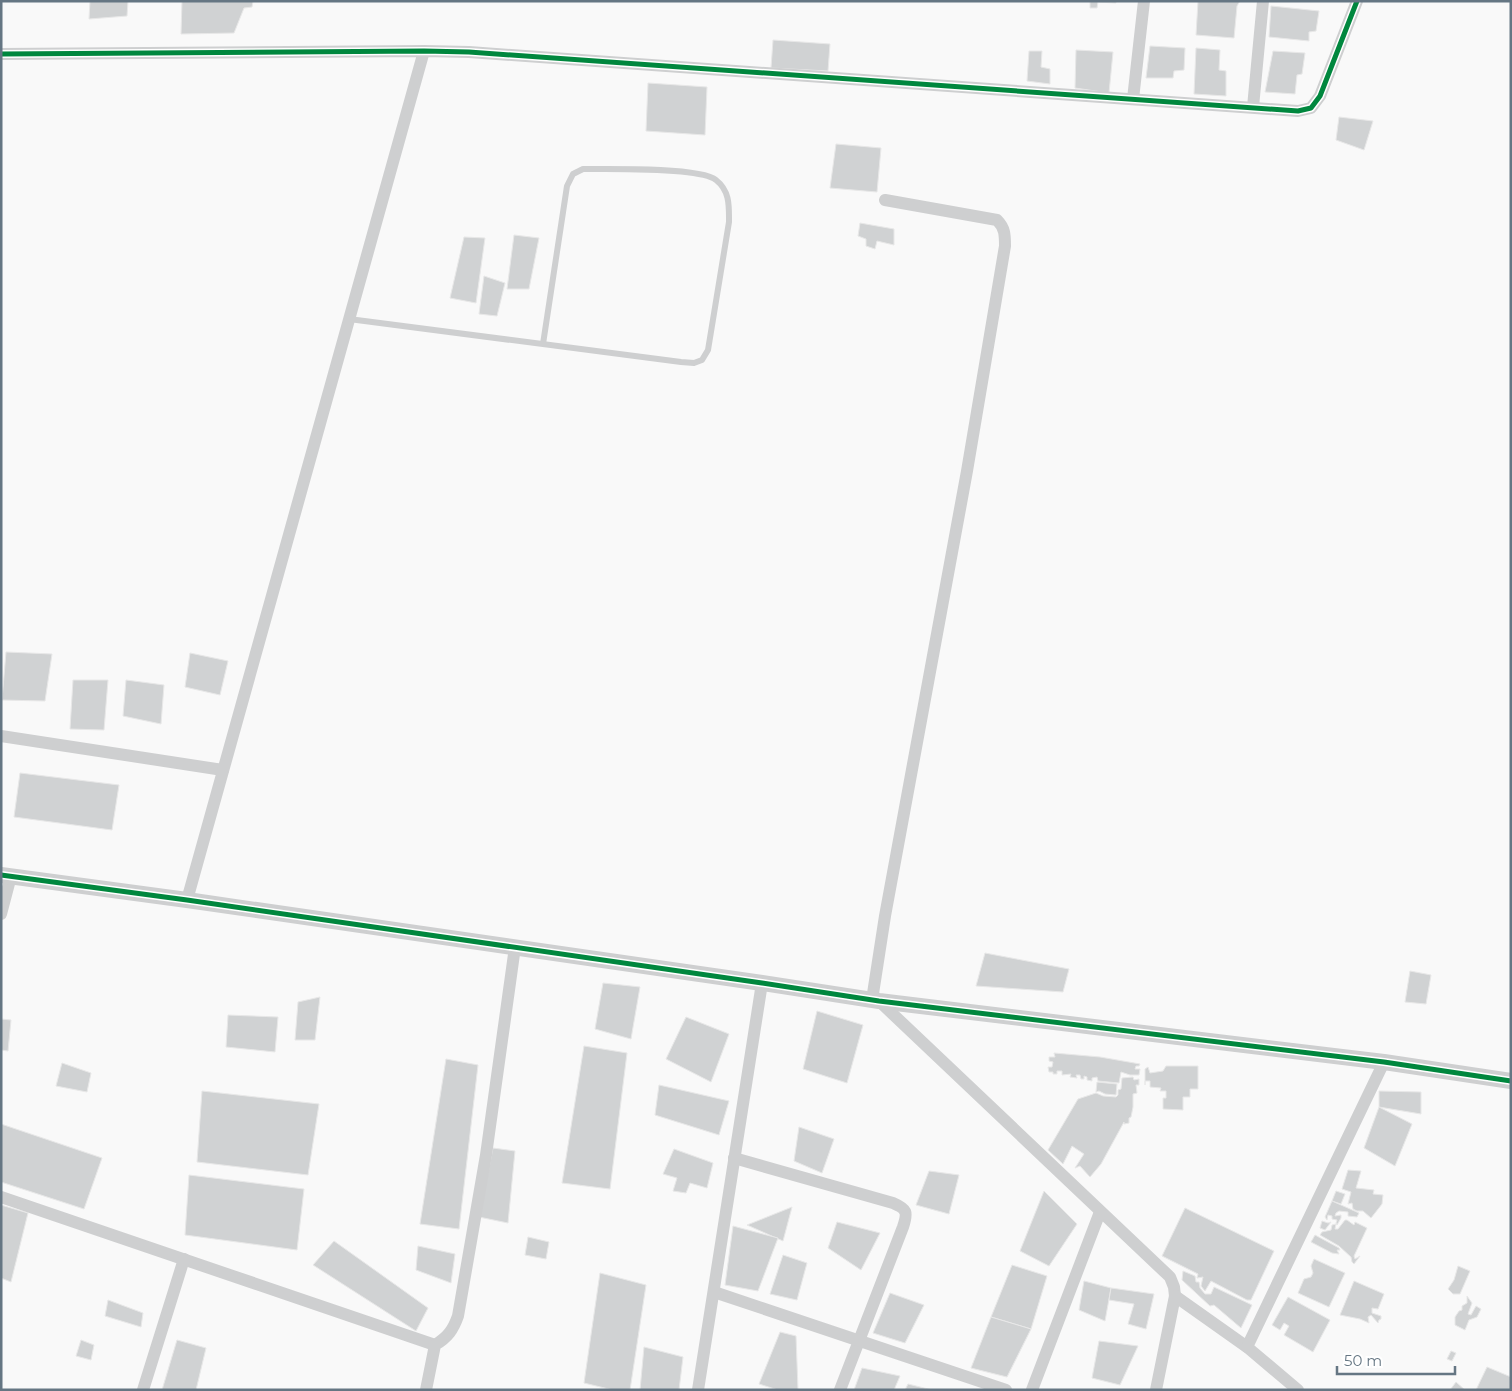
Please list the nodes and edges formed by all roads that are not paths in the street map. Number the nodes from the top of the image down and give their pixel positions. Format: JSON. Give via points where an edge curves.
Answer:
{"nodes":[{"id":1,"x":1144,"y":1,"type":"edge"},
{"id":2,"x":1262,"y":1,"type":"edge"},
{"id":3,"x":1356,"y":1,"type":"edge"},
{"id":4,"x":424,"y":51,"type":"junction"},
{"id":5,"x":1,"y":54,"type":"edge"},
{"id":6,"x":1133,"y":99,"type":"junction"},
{"id":7,"x":1253,"y":107,"type":"junction"},
{"id":8,"x":885,"y":200,"type":"dead end"},
{"id":9,"x":349,"y":319,"type":"junction"},
{"id":10,"x":543,"y":344,"type":"junction"},
{"id":11,"x":1,"y":736,"type":"edge"},
{"id":12,"x":224,"y":770,"type":"junction"},
{"id":13,"x":6,"y":876,"type":"edge"},
{"id":14,"x":187,"y":900,"type":"junction"},
{"id":15,"x":1,"y":914,"type":"edge"},
{"id":16,"x":515,"y":948,"type":"junction"},
{"id":17,"x":762,"y":983,"type":"junction"},
{"id":18,"x":876,"y":1000,"type":"junction"},
{"id":19,"x":1384,"y":1062,"type":"junction"},
{"id":20,"x":1511,"y":1081,"type":"edge"},
{"id":21,"x":734,"y":1158,"type":"junction"},
{"id":22,"x":1,"y":1197,"type":"edge"},
{"id":23,"x":1100,"y":1212,"type":"junction"},
{"id":24,"x":184,"y":1259,"type":"junction"},
{"id":25,"x":714,"y":1292,"type":"junction"},
{"id":26,"x":1175,"y":1296,"type":"junction"},
{"id":27,"x":858,"y":1341,"type":"junction"},
{"id":28,"x":435,"y":1345,"type":"junction"},
{"id":29,"x":1247,"y":1348,"type":"junction"},
{"id":30,"x":143,"y":1390,"type":"edge"},
{"id":31,"x":426,"y":1390,"type":"edge"},
{"id":32,"x":698,"y":1390,"type":"edge"},
{"id":33,"x":840,"y":1390,"type":"edge"},
{"id":34,"x":1006,"y":1390,"type":"edge"},
{"id":35,"x":1032,"y":1390,"type":"edge"},
{"id":36,"x":1156,"y":1390,"type":"edge"},
{"id":37,"x":1298,"y":1390,"type":"edge"}],
"edges":[{"from":1,"to":6,"type":"street"},
{"from":2,"to":7,"type":"street"},
{"from":3,"to":7,"type":"street","via":[[1320,96],[1311,108],[1298,111]]},
{"from":4,"to":5,"type":"street"},
{"from":4,"to":6,"type":"street"},
{"from":4,"to":9,"type":"street"},
{"from":6,"to":7,"type":"street"},
{"from":8,"to":18,"type":"street","via":[[997,220],[1005,233],[1005,246],[885,916]]},
{"from":9,"to":10,"type":"lane"},
{"from":9,"to":12,"type":"street"},
{"from":10,"to":10,"type":"lane","via":[[681,362],[702,360],[708,350],[729,222],[729,204],[723,187],[715,178],[693,172],[582,169],[573,174],[567,186]]},
{"from":11,"to":12,"type":"street"},
{"from":12,"to":14,"type":"street"},
{"from":13,"to":14,"type":"street"},
{"from":13,"to":15,"type":"street"},
{"from":14,"to":16,"type":"street"},
{"from":16,"to":17,"type":"street"},
{"from":16,"to":28,"type":"street","via":[[486,1155],[458,1316],[448,1336]]},
{"from":17,"to":18,"type":"street"},
{"from":17,"to":21,"type":"street"},
{"from":18,"to":19,"type":"street"},
{"from":18,"to":23,"type":"street"},
{"from":19,"to":20,"type":"street"},
{"from":19,"to":29,"type":"street"},
{"from":21,"to":25,"type":"street"},
{"from":21,"to":27,"type":"street","via":[[893,1203],[905,1211],[903,1227]]},
{"from":22,"to":24,"type":"street"},
{"from":23,"to":26,"type":"street","via":[[1170,1278]]},
{"from":23,"to":35,"type":"street"},
{"from":24,"to":28,"type":"street"},
{"from":24,"to":30,"type":"street"},
{"from":25,"to":27,"type":"street"},
{"from":25,"to":32,"type":"street"},
{"from":26,"to":29,"type":"street"},
{"from":26,"to":36,"type":"street"},
{"from":27,"to":33,"type":"street"},
{"from":27,"to":34,"type":"street"},
{"from":28,"to":31,"type":"street"},
{"from":29,"to":37,"type":"street"}]}
